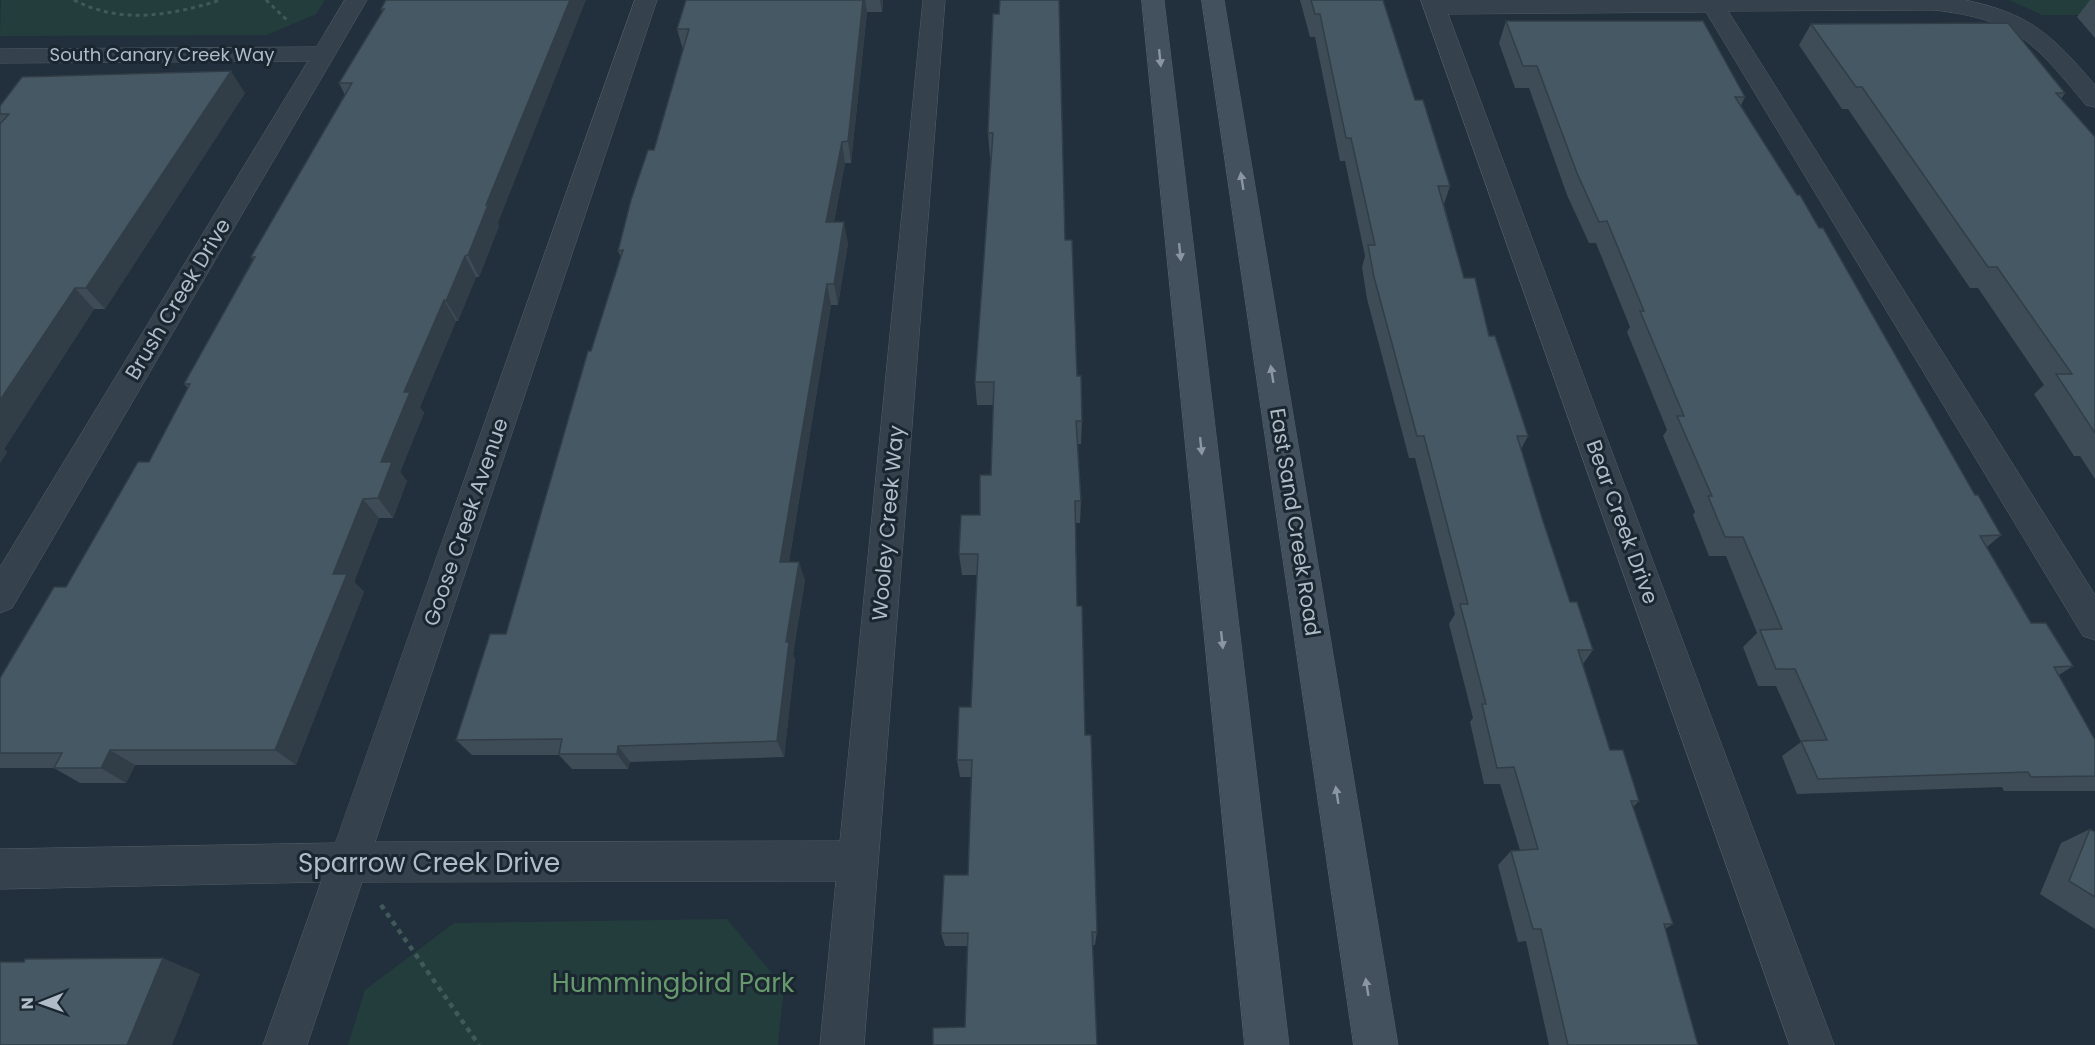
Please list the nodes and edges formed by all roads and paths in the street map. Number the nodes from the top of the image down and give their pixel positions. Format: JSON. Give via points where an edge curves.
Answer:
{"nodes":[{"id":1,"x":74,"y":0,"type":"edge"},
{"id":2,"x":221,"y":0,"type":"edge"},
{"id":3,"x":356,"y":0,"type":"edge"},
{"id":4,"x":646,"y":0,"type":"edge"},
{"id":5,"x":934,"y":0,"type":"edge"},
{"id":6,"x":1154,"y":0,"type":"edge"},
{"id":7,"x":1214,"y":0,"type":"edge"},
{"id":8,"x":1433,"y":3,"type":"edge"},
{"id":9,"x":1713,"y":5,"type":"junction"},
{"id":10,"x":325,"y":54,"type":"junction"},
{"id":11,"x":11,"y":56,"type":"edge"},
{"id":12,"x":0,"y":81,"type":"edge"},
{"id":13,"x":2095,"y":100,"type":"edge"},
{"id":14,"x":0,"y":597,"type":"edge"},
{"id":15,"x":2095,"y":625,"type":"edge"},
{"id":16,"x":858,"y":861,"type":"junction"},
{"id":17,"x":348,"y":862,"type":"junction"},
{"id":18,"x":0,"y":869,"type":"edge"},
{"id":19,"x":285,"y":1045,"type":"edge"},
{"id":20,"x":479,"y":1045,"type":"edge"},
{"id":21,"x":842,"y":1045,"type":"edge"},
{"id":22,"x":1267,"y":1045,"type":"edge"},
{"id":23,"x":1376,"y":1045,"type":"edge"},
{"id":24,"x":1812,"y":1045,"type":"edge"}],
"edges":[{"from":1,"to":2,"type":"path","via":[[94,11],[131,16],[168,14]]},
{"from":3,"to":10,"type":"street","name":"Brush Creek Drive"},
{"from":4,"to":17,"type":"street","name":"Goose Creek Avenue"},
{"from":5,"to":16,"type":"street","name":"Wooley Creek Way"},
{"from":6,"to":22,"type":"street","one_way":true},
{"from":23,"to":7,"type":"street","name":"East Sand Creek Road","one_way":true},
{"from":8,"to":9,"type":"street"},
{"from":8,"to":24,"type":"street","name":"Bear Creek Drive"},
{"from":9,"to":13,"type":"street","via":[[1970,6],[2004,16],[2032,31]]},
{"from":9,"to":15,"type":"street"},
{"from":10,"to":11,"type":"street","name":"South Canary Creek Way"},
{"from":10,"to":14,"type":"street","name":"Brush Creek Drive"},
{"from":11,"to":12,"type":"street"},
{"from":16,"to":17,"type":"street","name":"Sparrow Creek Drive"},
{"from":16,"to":21,"type":"street","name":"Wooley Creek Way"},
{"from":17,"to":18,"type":"street","name":"Sparrow Creek Drive"},
{"from":17,"to":19,"type":"street","name":"Goose Creek Avenue"},
{"from":17,"to":20,"type":"path","via":[[410,942]]}]}
